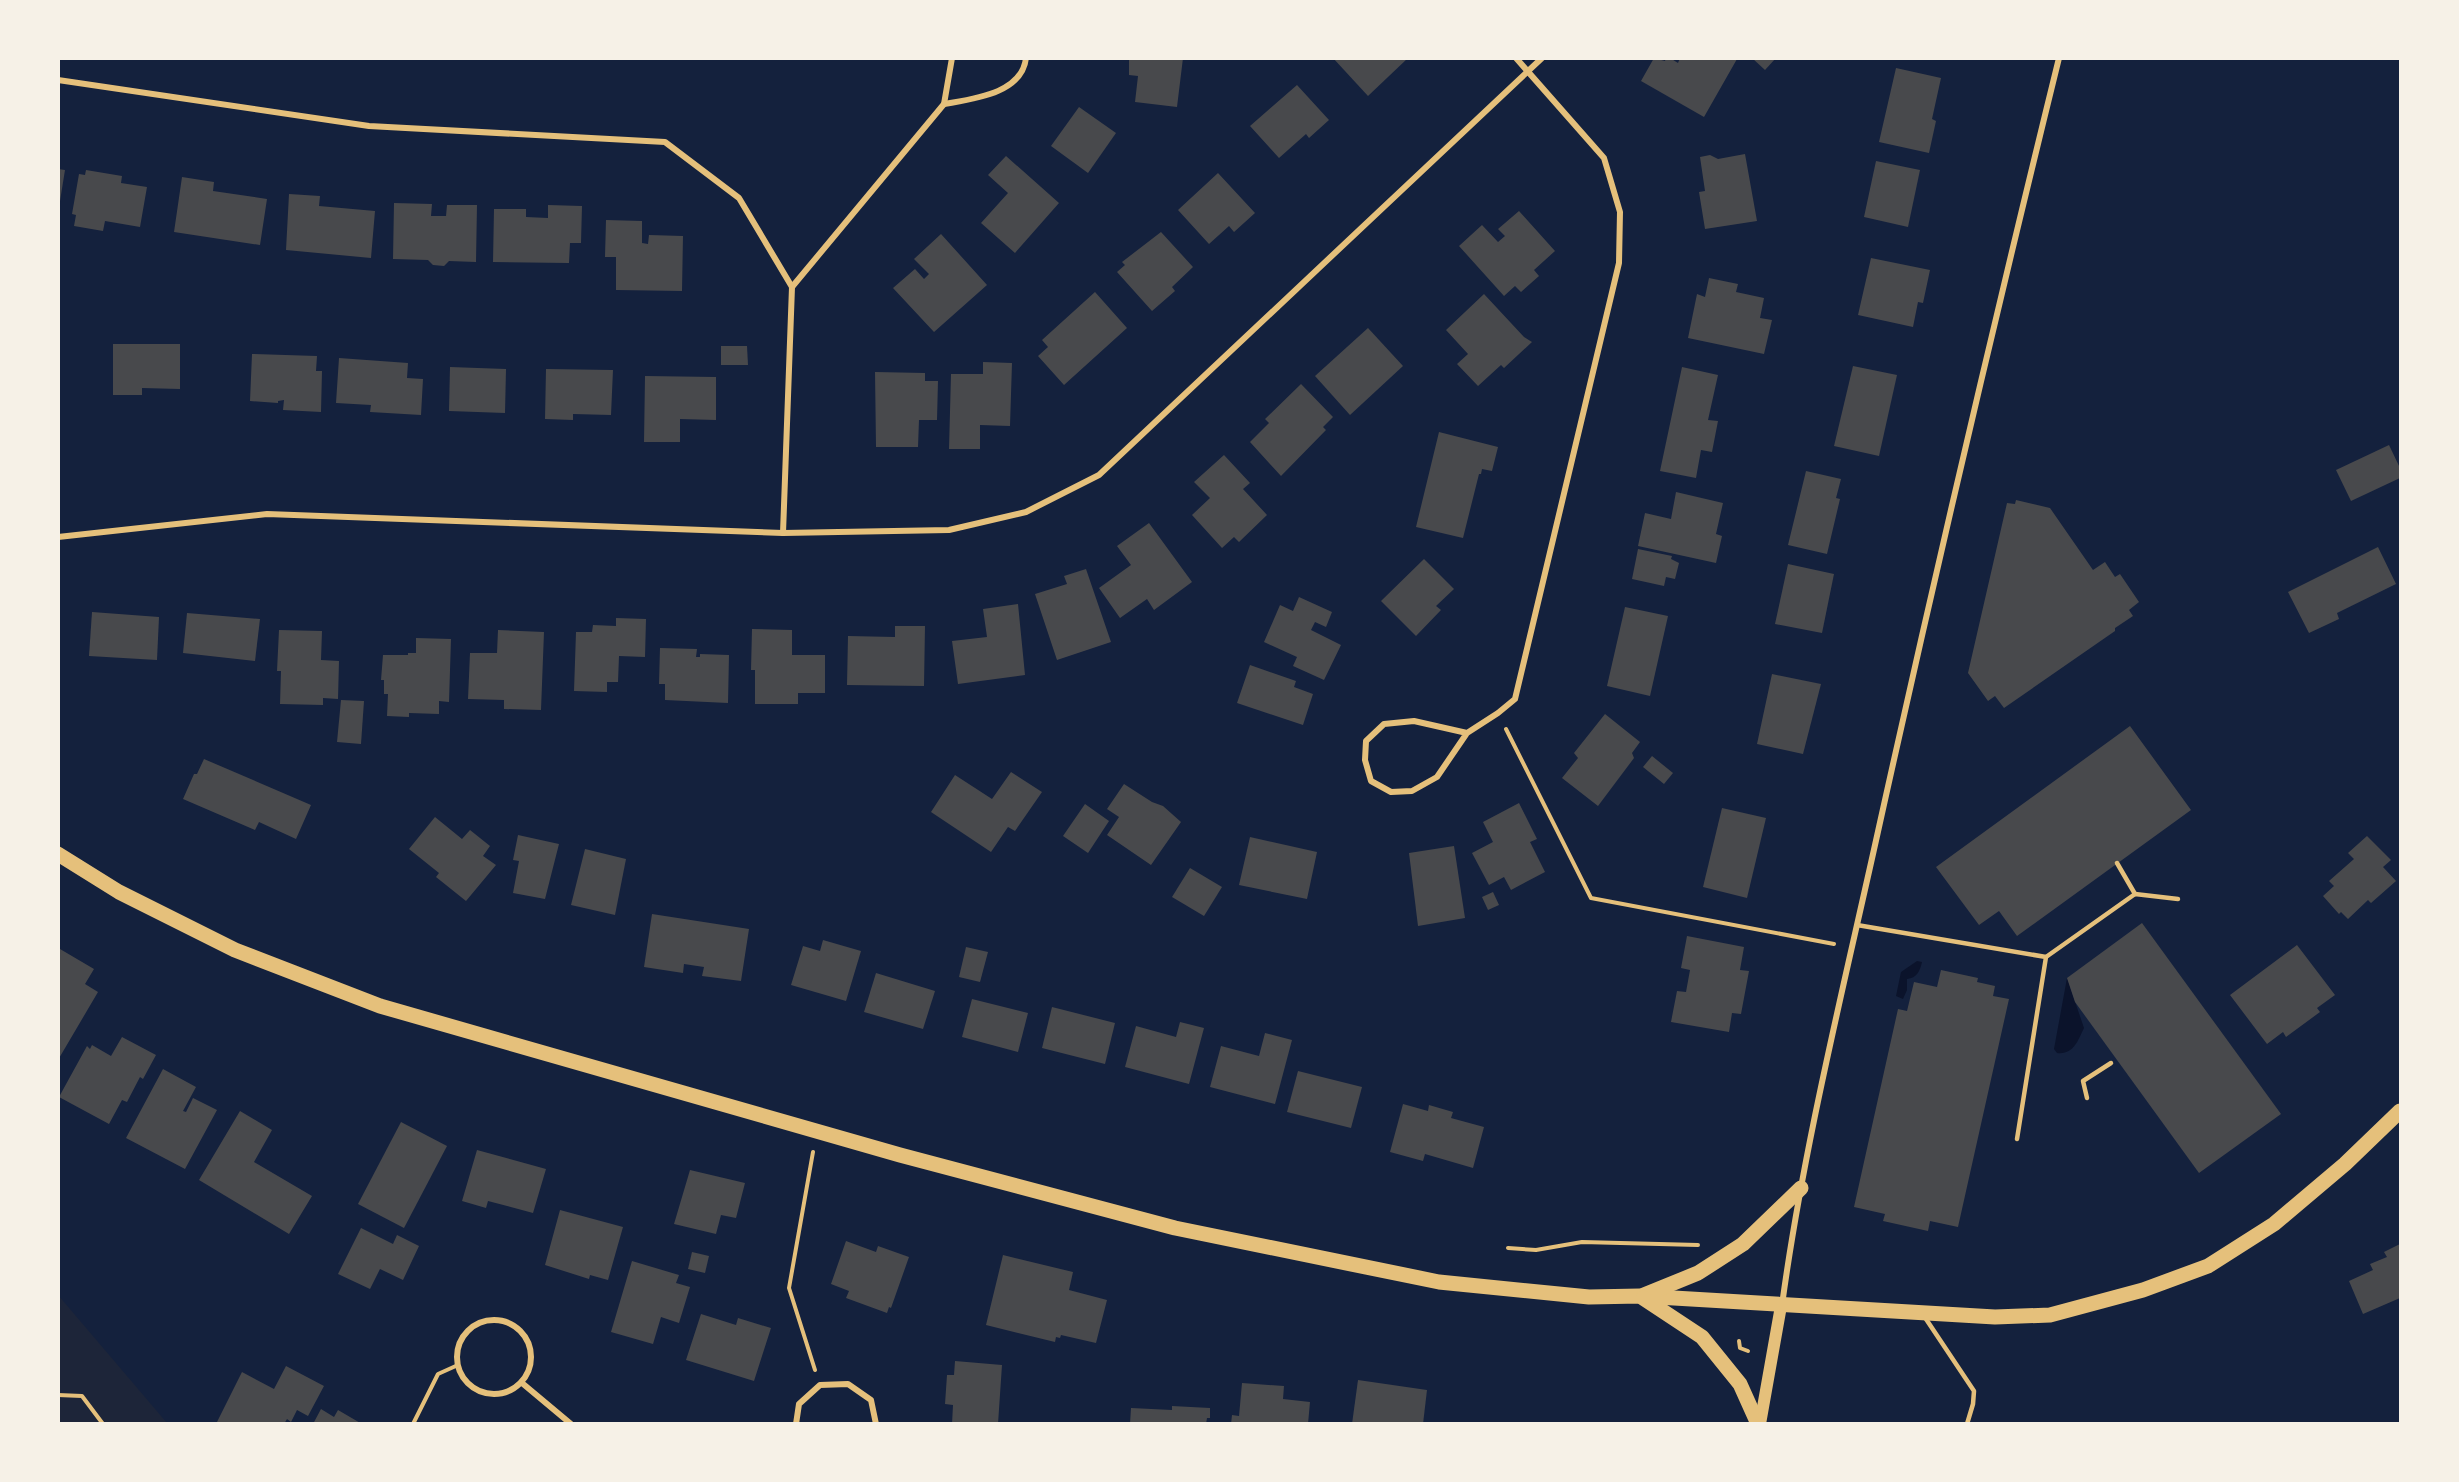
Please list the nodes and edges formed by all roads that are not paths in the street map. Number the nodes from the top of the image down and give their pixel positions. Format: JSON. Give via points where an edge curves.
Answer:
{"nodes":[{"id":1,"x":952,"y":58,"type":"edge"},
{"id":2,"x":1026,"y":58,"type":"edge"},
{"id":3,"x":1516,"y":58,"type":"edge"},
{"id":4,"x":1542,"y":58,"type":"edge"},
{"id":5,"x":2059,"y":58,"type":"edge"},
{"id":6,"x":1528,"y":72,"type":"junction"},
{"id":7,"x":58,"y":80,"type":"edge"},
{"id":8,"x":944,"y":104,"type":"junction"},
{"id":9,"x":792,"y":287,"type":"junction"},
{"id":10,"x":783,"y":533,"type":"junction"},
{"id":11,"x":58,"y":537,"type":"edge"},
{"id":12,"x":1467,"y":732,"type":"junction"},
{"id":13,"x":58,"y":854,"type":"edge"},
{"id":14,"x":2117,"y":863,"type":"dead end"},
{"id":15,"x":2135,"y":894,"type":"junction"},
{"id":16,"x":2178,"y":899,"type":"dead end"},
{"id":17,"x":1857,"y":925,"type":"junction"},
{"id":18,"x":2046,"y":957,"type":"junction"},
{"id":19,"x":2111,"y":1063,"type":"dead end"},
{"id":20,"x":2087,"y":1098,"type":"dead end"},
{"id":21,"x":2400,"y":1111,"type":"edge"},
{"id":22,"x":2017,"y":1139,"type":"dead end"},
{"id":23,"x":1801,"y":1188,"type":"junction"},
{"id":24,"x":1640,"y":1296,"type":"junction"},
{"id":25,"x":1781,"y":1306,"type":"junction"},
{"id":26,"x":1923,"y":1314,"type":"junction"},
{"id":27,"x":522,"y":1383,"type":"junction"},
{"id":28,"x":1761,"y":1422,"type":"edge"},
{"id":29,"x":571,"y":1424,"type":"edge"},
{"id":30,"x":796,"y":1424,"type":"edge"},
{"id":31,"x":876,"y":1424,"type":"edge"},
{"id":32,"x":1967,"y":1424,"type":"edge"}],
"edges":[{"from":1,"to":8,"type":"street"},
{"from":2,"to":8,"type":"street","via":[[1013,83],[987,95]]},
{"from":3,"to":6,"type":"street"},
{"from":4,"to":6,"type":"street"},
{"from":5,"to":17,"type":"street","via":[[1971,418]]},
{"from":6,"to":10,"type":"street","via":[[1099,475],[1026,512],[949,530]]},
{"from":6,"to":12,"type":"street","via":[[1604,158],[1620,212],[1619,263],[1515,699]]},
{"from":7,"to":9,"type":"street","via":[[369,126],[665,142],[739,198]]},
{"from":8,"to":9,"type":"street"},
{"from":9,"to":10,"type":"street"},
{"from":10,"to":11,"type":"street","via":[[267,514]]},
{"from":12,"to":12,"type":"street","via":[[1414,721],[1384,724],[1366,741],[1365,760],[1371,781],[1391,792],[1412,791],[1437,777]]},
{"from":13,"to":24,"type":"main road","via":[[119,892],[235,950],[380,1006],[817,1131],[1175,1228],[1439,1282],[1589,1297]]},
{"from":14,"to":15,"type":"lane"},
{"from":15,"to":16,"type":"lane"},
{"from":15,"to":18,"type":"lane"},
{"from":17,"to":18,"type":"lane"},
{"from":17,"to":23,"type":"street"},
{"from":18,"to":22,"type":"lane"},
{"from":19,"to":20,"type":"lane","via":[[2083,1081]]},
{"from":21,"to":26,"type":"main road","via":[[2274,1224],[2208,1266],[2143,1290],[2050,1315]]},
{"from":23,"to":24,"type":"main road","via":[[1743,1244],[1698,1273]]},
{"from":23,"to":25,"type":"street"},
{"from":24,"to":25,"type":"main road"},
{"from":24,"to":28,"type":"main road","via":[[1702,1337],[1740,1384]]},
{"from":25,"to":26,"type":"main road"},
{"from":25,"to":28,"type":"main road"},
{"from":26,"to":32,"type":"lane","via":[[1974,1391]]},
{"from":27,"to":27,"type":"street","via":[[495,1395],[468,1384],[456,1359],[466,1331],[493,1319],[520,1329],[529,1341],[532,1356]]},
{"from":27,"to":29,"type":"street"},
{"from":30,"to":31,"type":"street","via":[[799,1404],[820,1384],[848,1384],[871,1400]]}]}
